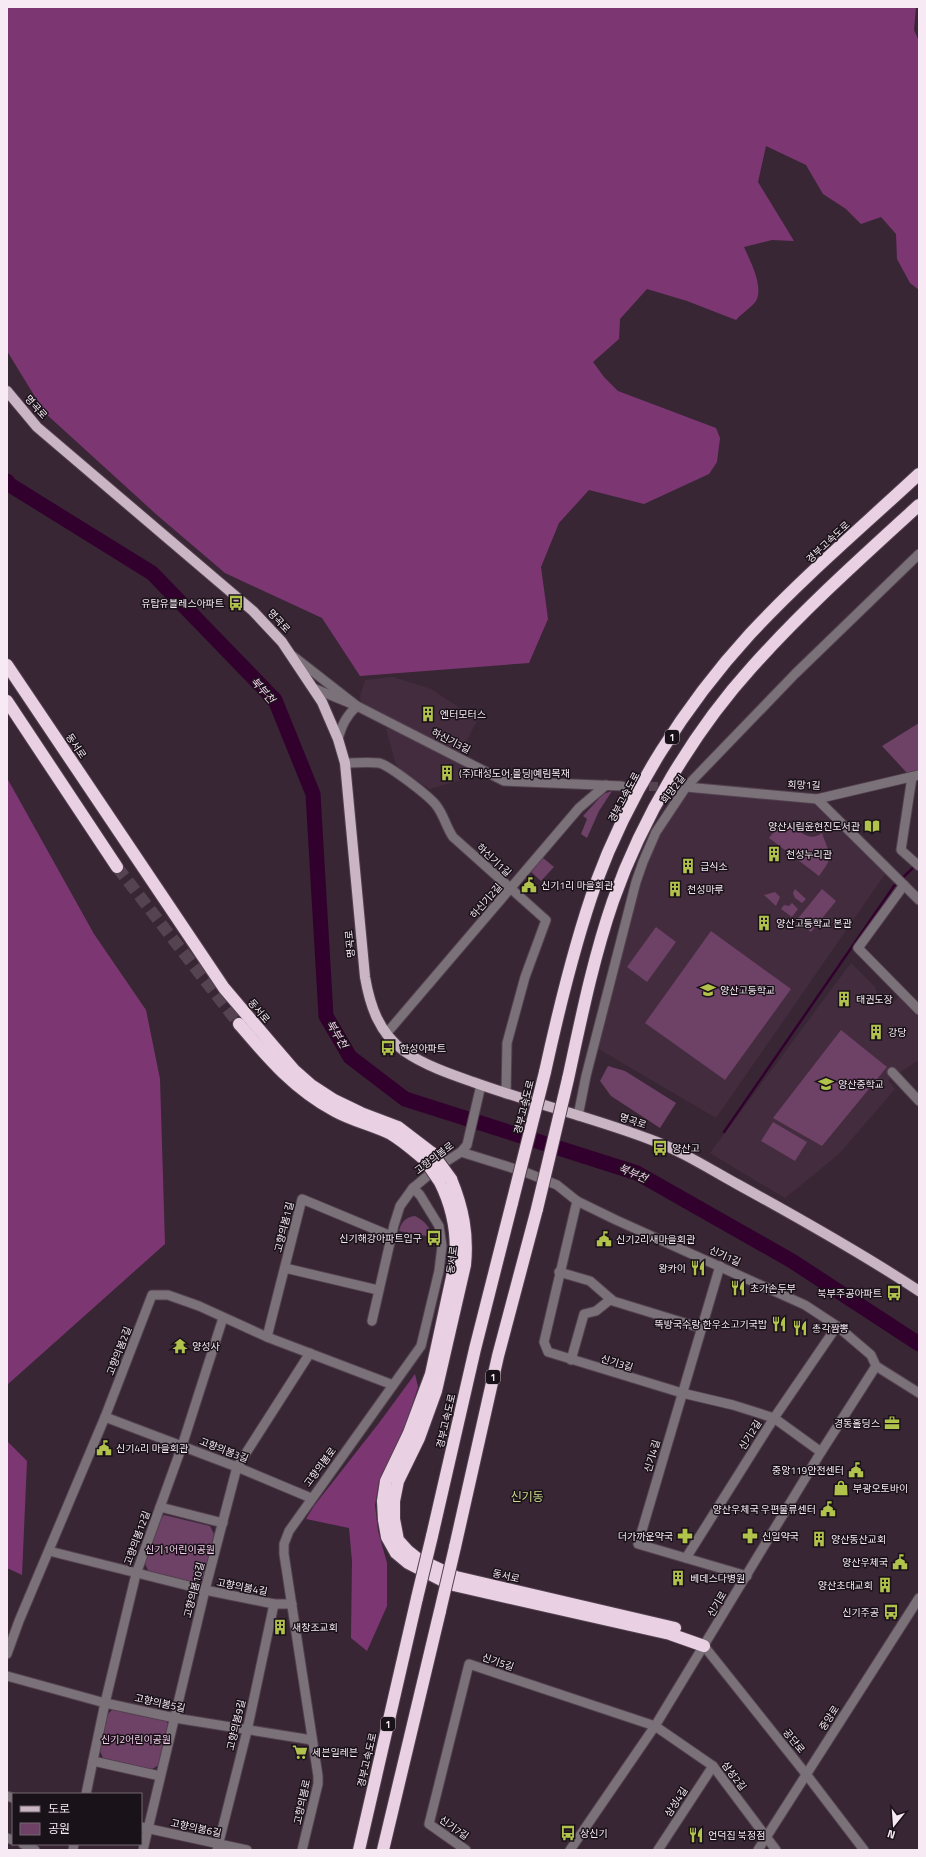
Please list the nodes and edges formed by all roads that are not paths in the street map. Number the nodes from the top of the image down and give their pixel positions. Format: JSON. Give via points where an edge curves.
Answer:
{"nodes":[{"id":1,"x":7,"y":391,"type":"edge"},
{"id":2,"x":919,"y":474,"type":"edge"},
{"id":3,"x":919,"y":505,"type":"edge"},
{"id":4,"x":919,"y":554,"type":"edge"},
{"id":5,"x":291,"y":654,"type":"junction"},
{"id":6,"x":7,"y":665,"type":"edge"},
{"id":7,"x":313,"y":688,"type":"junction"},
{"id":8,"x":7,"y":700,"type":"edge"},
{"id":9,"x":357,"y":706,"type":"junction"},
{"id":10,"x":338,"y":739,"type":"junction"},
{"id":11,"x":345,"y":763,"type":"junction"},
{"id":12,"x":916,"y":776,"type":"edge"},
{"id":13,"x":606,"y":785,"type":"junction"},
{"id":14,"x":622,"y":786,"type":"tunnel mouth"},
{"id":15,"x":686,"y":787,"type":"junction"},
{"id":16,"x":817,"y":799,"type":"junction"},
{"id":17,"x":916,"y":863,"type":"edge"},
{"id":18,"x":117,"y":867,"type":"tunnel mouth"},
{"id":19,"x":904,"y":884,"type":"junction"},
{"id":20,"x":510,"y":890,"type":"junction"},
{"id":21,"x":918,"y":896,"type":"edge"},
{"id":22,"x":919,"y":1010,"type":"edge"},
{"id":23,"x":239,"y":1024,"type":"tunnel mouth"},
{"id":24,"x":386,"y":1034,"type":"junction"},
{"id":25,"x":892,"y":1072,"type":"dead end"},
{"id":26,"x":482,"y":1085,"type":"junction"},
{"id":27,"x":506,"y":1094,"type":"junction"},
{"id":28,"x":917,"y":1095,"type":"edge"},
{"id":29,"x":578,"y":1116,"type":"junction"},
{"id":30,"x":464,"y":1148,"type":"junction"},
{"id":31,"x":428,"y":1156,"type":"junction"},
{"id":32,"x":413,"y":1188,"type":"junction"},
{"id":33,"x":577,"y":1201,"type":"junction"},
{"id":34,"x":391,"y":1236,"type":"junction"},
{"id":35,"x":720,"y":1266,"type":"junction"},
{"id":36,"x":285,"y":1268,"type":"junction"},
{"id":37,"x":560,"y":1272,"type":"junction"},
{"id":38,"x":378,"y":1290,"type":"junction"},
{"id":39,"x":919,"y":1290,"type":"edge"},
{"id":40,"x":611,"y":1299,"type":"junction"},
{"id":41,"x":224,"y":1318,"type":"junction"},
{"id":42,"x":372,"y":1321,"type":"dead end"},
{"id":43,"x":837,"y":1326,"type":"junction"},
{"id":44,"x":700,"y":1328,"type":"junction"},
{"id":45,"x":267,"y":1336,"type":"junction"},
{"id":46,"x":310,"y":1353,"type":"junction"},
{"id":47,"x":571,"y":1360,"type":"junction"},
{"id":48,"x":876,"y":1366,"type":"junction"},
{"id":49,"x":393,"y":1385,"type":"junction"},
{"id":50,"x":919,"y":1393,"type":"edge"},
{"id":51,"x":682,"y":1394,"type":"junction"},
{"id":52,"x":105,"y":1417,"type":"junction"},
{"id":53,"x":774,"y":1418,"type":"junction"},
{"id":54,"x":182,"y":1446,"type":"junction"},
{"id":55,"x":821,"y":1452,"type":"junction"},
{"id":56,"x":237,"y":1467,"type":"junction"},
{"id":57,"x":311,"y":1498,"type":"junction"},
{"id":58,"x":160,"y":1508,"type":"junction"},
{"id":59,"x":223,"y":1523,"type":"junction"},
{"id":60,"x":50,"y":1551,"type":"junction"},
{"id":61,"x":686,"y":1558,"type":"junction"},
{"id":62,"x":136,"y":1574,"type":"junction"},
{"id":63,"x":747,"y":1576,"type":"junction"},
{"id":64,"x":205,"y":1590,"type":"junction"},
{"id":65,"x":919,"y":1598,"type":"edge"},
{"id":66,"x":274,"y":1604,"type":"junction"},
{"id":67,"x":292,"y":1604,"type":"junction"},
{"id":68,"x":704,"y":1646,"type":"junction"},
{"id":69,"x":7,"y":1654,"type":"edge"},
{"id":70,"x":7,"y":1676,"type":"edge"},
{"id":71,"x":105,"y":1703,"type":"junction"},
{"id":72,"x":175,"y":1718,"type":"junction"},
{"id":73,"x":655,"y":1726,"type":"junction"},
{"id":74,"x":247,"y":1731,"type":"junction"},
{"id":75,"x":312,"y":1740,"type":"junction"},
{"id":76,"x":93,"y":1761,"type":"junction"},
{"id":77,"x":713,"y":1766,"type":"junction"},
{"id":78,"x":806,"y":1774,"type":"junction"},
{"id":79,"x":160,"y":1776,"type":"junction"},
{"id":80,"x":86,"y":1793,"type":"edge"},
{"id":81,"x":429,"y":1824,"type":"joint"},
{"id":82,"x":144,"y":1828,"type":"edge"},
{"id":83,"x":766,"y":1836,"type":"junction"},
{"id":84,"x":25,"y":1845,"type":"edge"},
{"id":85,"x":218,"y":1847,"type":"edge"},
{"id":86,"x":35,"y":1850,"type":"edge"},
{"id":87,"x":143,"y":1850,"type":"edge"},
{"id":88,"x":246,"y":1850,"type":"edge"},
{"id":89,"x":302,"y":1850,"type":"edge"},
{"id":90,"x":359,"y":1850,"type":"edge"},
{"id":91,"x":383,"y":1850,"type":"edge"},
{"id":92,"x":466,"y":1850,"type":"edge"},
{"id":93,"x":570,"y":1850,"type":"edge"},
{"id":94,"x":658,"y":1850,"type":"edge"},
{"id":95,"x":758,"y":1850,"type":"edge"},
{"id":96,"x":776,"y":1850,"type":"edge"},
{"id":97,"x":864,"y":1850,"type":"edge"}],
"edges":[{"from":1,"to":5,"type":"main road","name":"명곡로","via":[[37,427],[253,611]]},
{"from":2,"to":90,"type":"highway","name":"경부고속도로","number":"1","bridge":true,"via":[[786,598],[750,635],[693,706],[631,806],[597,881],[566,979],[475,1349]]},
{"from":3,"to":91,"type":"highway","number":"1","bridge":true,"via":[[799,617],[751,668],[715,713],[664,791],[629,861],[613,900],[592,971],[537,1209],[498,1356]]},
{"from":4,"to":15,"type":"street","name":"희망2길","via":[[794,674]]},
{"from":5,"to":7,"type":"main road","name":"명곡로"},
{"from":5,"to":9,"type":"street","name":"하신기3길"},
{"from":6,"to":31,"type":"highway","name":"동서로","via":[[224,988],[275,1048],[311,1085],[334,1100],[398,1127]]},
{"from":7,"to":9,"type":"street"},
{"from":7,"to":10,"type":"main road","name":"명곡로"},
{"from":8,"to":18,"type":"highway"},
{"from":9,"to":10,"type":"street","via":[[342,725]]},
{"from":9,"to":13,"type":"street","name":"하신기3길","via":[[504,781]]},
{"from":10,"to":11,"type":"main road","name":"명곡로"},
{"from":11,"to":20,"type":"street","name":"하신기1길","via":[[380,764],[421,790],[436,804],[453,837]]},
{"from":11,"to":24,"type":"main road","name":"명곡로","via":[[365,977],[373,1011]]},
{"from":12,"to":16,"type":"street","name":"희망1길"},
{"from":12,"to":17,"type":"street","via":[[901,850]]},
{"from":13,"to":14,"type":"street","name":"하신기3길"},
{"from":13,"to":20,"type":"street","name":"하신기2길","via":[[579,808]]},
{"from":15,"to":16,"type":"street","name":"희망1길"},
{"from":15,"to":29,"type":"street","name":"희망2길","via":[[656,832],[642,862],[586,1076]]},
{"from":16,"to":19,"type":"street"},
{"from":19,"to":21,"type":"street"},
{"from":19,"to":22,"type":"street","via":[[858,948]]},
{"from":20,"to":24,"type":"street","name":"하신기2길"},
{"from":20,"to":27,"type":"street","name":"하신기1길","via":[[546,920],[525,977],[508,1043]]},
{"from":23,"to":31,"type":"highway","name":"동서로","via":[[284,1075],[312,1097],[352,1120],[391,1134]]},
{"from":24,"to":26,"type":"main road","name":"명곡로","via":[[403,1051],[415,1058]]},
{"from":25,"to":28,"type":"street"},
{"from":26,"to":27,"type":"main road","name":"명곡로"},
{"from":26,"to":30,"type":"street"},
{"from":27,"to":29,"type":"main road","name":"명곡로"},
{"from":29,"to":39,"type":"main road","name":"명곡로","via":[[649,1139],[682,1154],[804,1221]]},
{"from":30,"to":32,"type":"street","name":"고향의봄로"},
{"from":30,"to":33,"type":"street","name":"신기1길","via":[[557,1185]]},
{"from":31,"to":68,"type":"highway","name":"동서로","bridge":true,"via":[[445,1180],[455,1224],[457,1250],[431,1374],[409,1433],[386,1481],[383,1501],[387,1537],[396,1553],[408,1563],[449,1584],[670,1634]]},
{"from":32,"to":34,"type":"street","via":[[400,1206]]},
{"from":32,"to":49,"type":"street","name":"고향의봄로","via":[[420,1195],[438,1226],[442,1246],[439,1271],[421,1346]]},
{"from":33,"to":35,"type":"street","name":"신기1길"},
{"from":33,"to":37,"type":"street","name":"신기3길"},
{"from":34,"to":36,"type":"street","name":"고향의봄1길","via":[[302,1199]]},
{"from":34,"to":38,"type":"street"},
{"from":35,"to":43,"type":"street","name":"신기1길","via":[[805,1305]]},
{"from":35,"to":44,"type":"street","name":"신기4길"},
{"from":36,"to":38,"type":"street"},
{"from":36,"to":45,"type":"street","name":"고향의봄1길"},
{"from":37,"to":40,"type":"street","via":[[590,1281]]},
{"from":37,"to":47,"type":"street","name":"신기3길","via":[[544,1342],[548,1352]]},
{"from":38,"to":42,"type":"street"},
{"from":40,"to":44,"type":"street"},
{"from":40,"to":47,"type":"street","via":[[596,1311],[584,1314]]},
{"from":41,"to":45,"type":"street","name":"고향의봄2길"},
{"from":41,"to":52,"type":"street","name":"고향의봄2길","via":[[168,1295],[152,1296]]},
{"from":41,"to":54,"type":"street","name":"고향의봄12길"},
{"from":43,"to":48,"type":"street","name":"신기1길","via":[[871,1355]]},
{"from":43,"to":53,"type":"street","name":"신기2길"},
{"from":44,"to":51,"type":"street","name":"신기4길"},
{"from":45,"to":46,"type":"street","name":"고향의봄2길"},
{"from":46,"to":49,"type":"street","name":"고향의봄2길"},
{"from":46,"to":56,"type":"street","name":"고향의봄10길"},
{"from":47,"to":51,"type":"street","name":"신기3길"},
{"from":48,"to":50,"type":"street"},
{"from":48,"to":55,"type":"street","name":"신기로"},
{"from":49,"to":57,"type":"street","name":"고향의봄로"},
{"from":51,"to":53,"type":"street","name":"신기3길"},
{"from":51,"to":61,"type":"street","name":"신기4길","via":[[638,1544]]},
{"from":52,"to":54,"type":"street","name":"고향의봄3길"},
{"from":52,"to":60,"type":"street","name":"고향의봄2길"},
{"from":53,"to":55,"type":"street","name":"신기3길"},
{"from":53,"to":61,"type":"street","name":"신기2길"},
{"from":54,"to":56,"type":"street","name":"고향의봄3길"},
{"from":54,"to":58,"type":"street","name":"고향의봄12길"},
{"from":55,"to":63,"type":"street","name":"신기로"},
{"from":56,"to":57,"type":"street","name":"고향의봄3길"},
{"from":56,"to":59,"type":"street","name":"고향의봄10길"},
{"from":57,"to":67,"type":"street","name":"고향의봄로","via":[[289,1531],[284,1544]]},
{"from":58,"to":59,"type":"street"},
{"from":58,"to":62,"type":"street","name":"고향의봄12길"},
{"from":59,"to":64,"type":"street","name":"고향의봄10길"},
{"from":60,"to":62,"type":"street","name":"고향의봄4길"},
{"from":60,"to":69,"type":"street","name":"고향의봄2길"},
{"from":61,"to":63,"type":"street","name":"신기4길"},
{"from":62,"to":64,"type":"street","name":"고향의봄4길"},
{"from":62,"to":71,"type":"street","name":"고향의봄12길"},
{"from":63,"to":68,"type":"street","name":"신기로"},
{"from":64,"to":66,"type":"street","name":"고향의봄4길"},
{"from":64,"to":72,"type":"street","name":"고향의봄10길"},
{"from":65,"to":78,"type":"street","name":"중앙로"},
{"from":66,"to":67,"type":"street","name":"고향의봄4길"},
{"from":66,"to":74,"type":"street","name":"고향의봄9길"},
{"from":67,"to":75,"type":"street","name":"고향의봄로"},
{"from":68,"to":73,"type":"street","name":"신기로"},
{"from":68,"to":78,"type":"street","name":"공단로"},
{"from":70,"to":71,"type":"street","name":"고향의봄5길"},
{"from":71,"to":72,"type":"street","name":"고향의봄5길"},
{"from":71,"to":76,"type":"street","name":"고향의봄12길"},
{"from":72,"to":74,"type":"street","name":"고향의봄5길"},
{"from":72,"to":79,"type":"street","name":"고향의봄10길"},
{"from":73,"to":77,"type":"street","name":"삼성2길"},
{"from":73,"to":81,"type":"street","name":"신기5길","via":[[469,1664]]},
{"from":73,"to":93,"type":"street","name":"신기로"},
{"from":74,"to":75,"type":"street","name":"고향의봄5길"},
{"from":74,"to":85,"type":"street","name":"고향의봄9길"},
{"from":75,"to":89,"type":"street","name":"고향의봄로","via":[[318,1784]]},
{"from":76,"to":79,"type":"street"},
{"from":76,"to":80,"type":"street","name":"고향의봄12길"},
{"from":77,"to":83,"type":"street","name":"삼성2길"},
{"from":77,"to":94,"type":"street","name":"삼성4길"},
{"from":78,"to":83,"type":"street","name":"중앙로"},
{"from":78,"to":97,"type":"street","name":"공단로"},
{"from":79,"to":82,"type":"street","name":"고향의봄10길"},
{"from":81,"to":92,"type":"street","name":"신기7길"},
{"from":82,"to":85,"type":"street","name":"고향의봄6길"},
{"from":82,"to":87,"type":"street","name":"고향의봄10길"},
{"from":83,"to":95,"type":"street","name":"중앙로"},
{"from":83,"to":96,"type":"street","name":"삼성2길"},
{"from":84,"to":86,"type":"street"},
{"from":85,"to":88,"type":"street","name":"고향의봄6길"}]}
